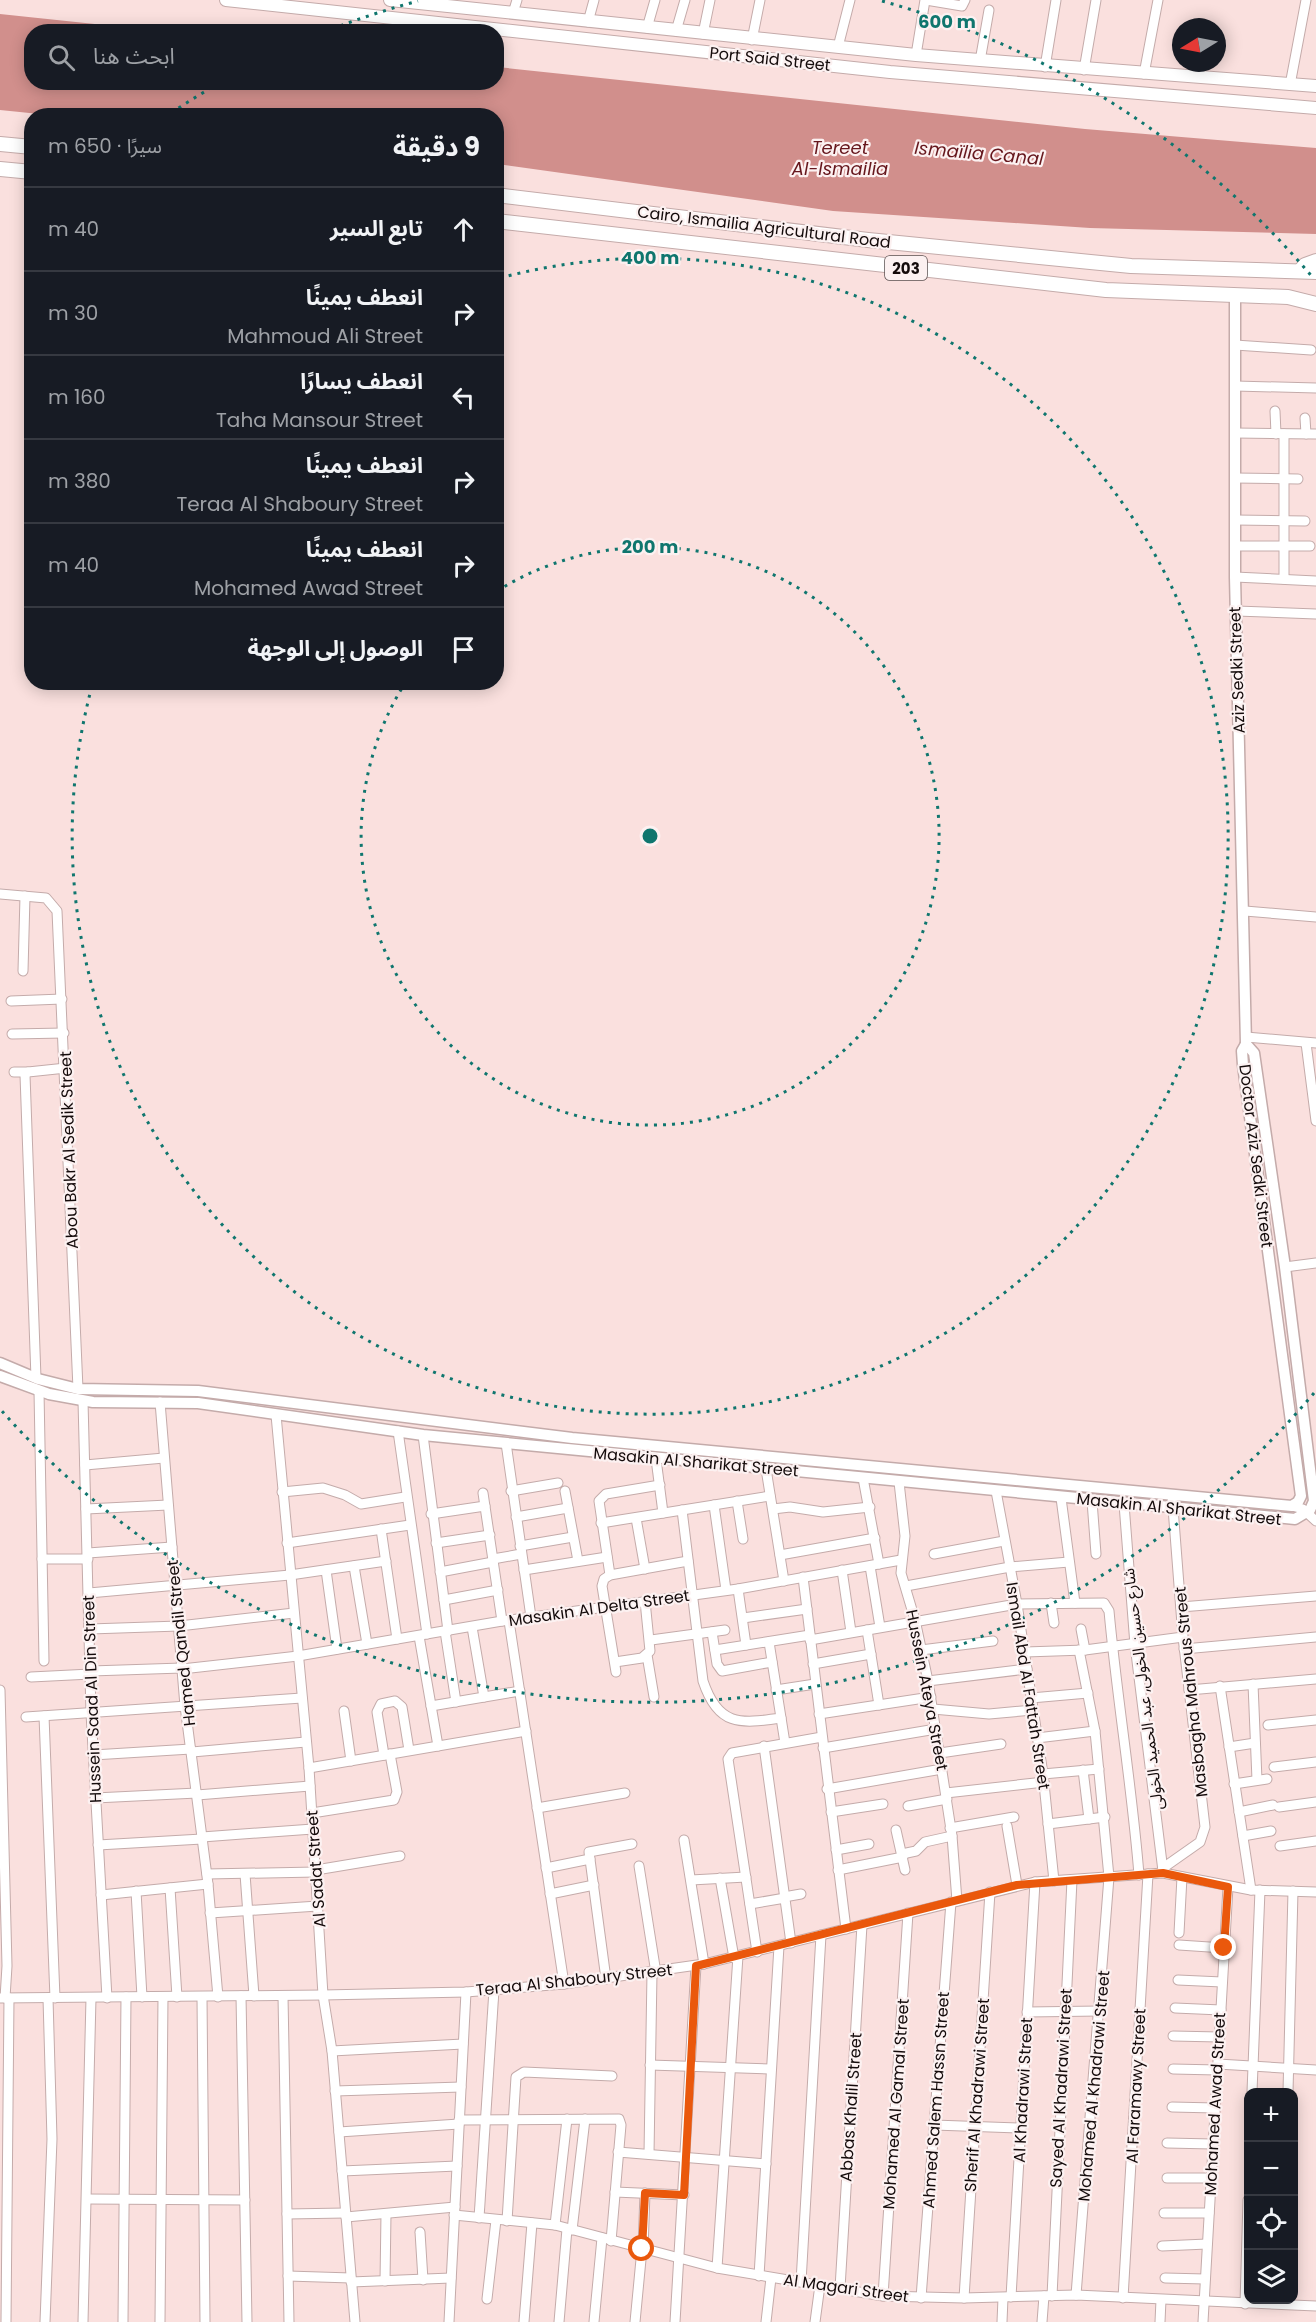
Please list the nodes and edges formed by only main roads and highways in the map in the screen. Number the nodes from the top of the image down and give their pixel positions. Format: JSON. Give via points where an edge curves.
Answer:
{"nodes":[{"id":1,"x":226,"y":0,"type":"edge"},
{"id":2,"x":390,"y":0,"type":"edge"},
{"id":3,"x":422,"y":2,"type":"edge"},
{"id":4,"x":447,"y":24,"type":"edge"},
{"id":5,"x":504,"y":30,"type":"edge"},
{"id":6,"x":1316,"y":86,"type":"edge"},
{"id":7,"x":1316,"y":108,"type":"edge"},
{"id":8,"x":0,"y":144,"type":"edge"},
{"id":9,"x":24,"y":146,"type":"edge"},
{"id":10,"x":0,"y":169,"type":"edge"},
{"id":11,"x":24,"y":171,"type":"edge"},
{"id":12,"x":504,"y":196,"type":"edge"},
{"id":13,"x":504,"y":222,"type":"edge"},
{"id":14,"x":1078,"y":261,"type":"junction"},
{"id":15,"x":1316,"y":261,"type":"edge"},
{"id":16,"x":1112,"y":264,"type":"junction"},
{"id":17,"x":1300,"y":271,"type":"junction"},
{"id":18,"x":1316,"y":272,"type":"edge"},
{"id":19,"x":1076,"y":286,"type":"junction"},
{"id":20,"x":1106,"y":290,"type":"junction"},
{"id":21,"x":1288,"y":297,"type":"junction"},
{"id":22,"x":1316,"y":297,"type":"edge"},
{"id":23,"x":1316,"y":304,"type":"edge"}],
"edges":[{"from":1,"to":4,"type":"main road","name":"Port Said Street"},
{"from":2,"to":3,"type":"main road","name":"Port Said Street"},
{"from":3,"to":6,"type":"main road","name":"Port Said Street","via":[[752,40],[1045,67]]},
{"from":5,"to":7,"type":"main road","name":"Port Said Street","via":[[890,72]]},
{"from":8,"to":9,"type":"main road"},
{"from":10,"to":11,"type":"main road"},
{"from":12,"to":14,"type":"main road","name":"Cairo, Ismailia Agricultural Road","number":"203"},
{"from":13,"to":19,"type":"main road","name":"Cairo, Ismailia Agricultural Road","number":"203"},
{"from":14,"to":16,"type":"main road","name":"Cairo, Ismailia Agricultural Road","number":"203"},
{"from":14,"to":19,"type":"main road","via":[[1080,276]]},
{"from":15,"to":17,"type":"main road"},
{"from":16,"to":17,"type":"main road","name":"Cairo, Ismailia Agricultural Road","number":"203"},
{"from":16,"to":20,"type":"main road","via":[[1106,276]]},
{"from":17,"to":18,"type":"main road","name":"Cairo, Ismailia Agricultural Road"},
{"from":19,"to":20,"type":"main road","name":"Cairo, Ismailia Agricultural Road","number":"203"},
{"from":20,"to":21,"type":"main road","name":"Cairo, Ismailia Agricultural Road","number":"203"},
{"from":21,"to":22,"type":"main road"},
{"from":21,"to":23,"type":"main road","name":"Cairo, Ismailia Agricultural Road","number":"203"}]}
